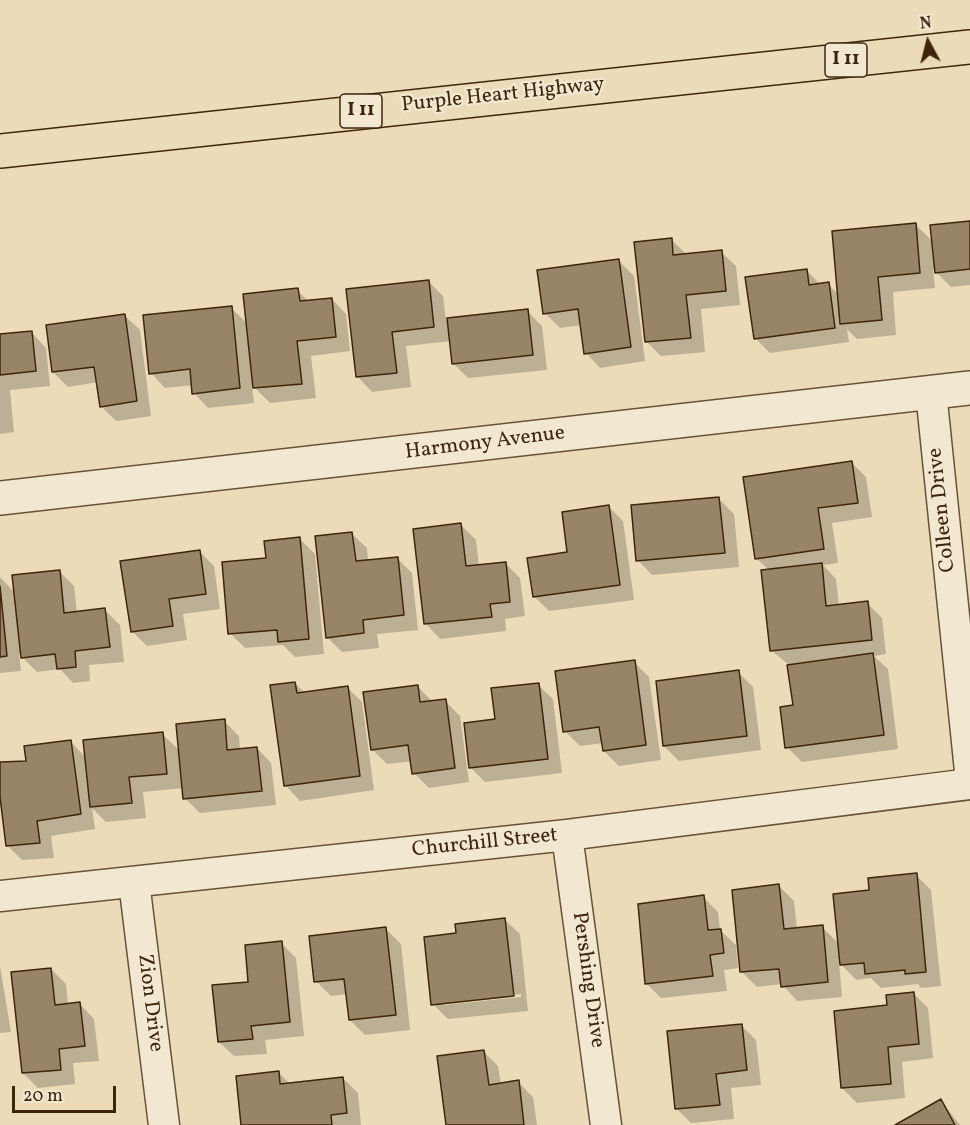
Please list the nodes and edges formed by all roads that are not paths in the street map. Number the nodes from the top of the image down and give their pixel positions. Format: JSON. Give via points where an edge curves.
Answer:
{"nodes":[{"id":1,"x":970,"y":47,"type":"edge"},
{"id":2,"x":0,"y":151,"type":"edge"},
{"id":3,"x":970,"y":388,"type":"edge"},
{"id":4,"x":931,"y":392,"type":"junction"},
{"id":5,"x":0,"y":498,"type":"edge"},
{"id":6,"x":970,"y":771,"type":"edge"},
{"id":7,"x":970,"y":784,"type":"edge"},
{"id":8,"x":567,"y":835,"type":"junction"},
{"id":9,"x":134,"y":882,"type":"junction"},
{"id":10,"x":0,"y":896,"type":"edge"},
{"id":11,"x":164,"y":1125,"type":"edge"},
{"id":12,"x":606,"y":1125,"type":"edge"}],
"edges":[{"from":1,"to":2,"type":"highway","name":"Purple Heart Highway","number":"I 11"},
{"from":3,"to":4,"type":"street","name":"Harmony Avenue"},
{"from":4,"to":5,"type":"street","name":"Harmony Avenue"},
{"from":4,"to":6,"type":"street","name":"Colleen Drive"},
{"from":7,"to":8,"type":"street","name":"Churchill Street"},
{"from":8,"to":9,"type":"street","name":"Churchill Street"},
{"from":8,"to":12,"type":"street","name":"Pershing Drive"},
{"from":9,"to":10,"type":"street","name":"Churchill Street"},
{"from":9,"to":11,"type":"street","name":"Zion Drive"}]}
